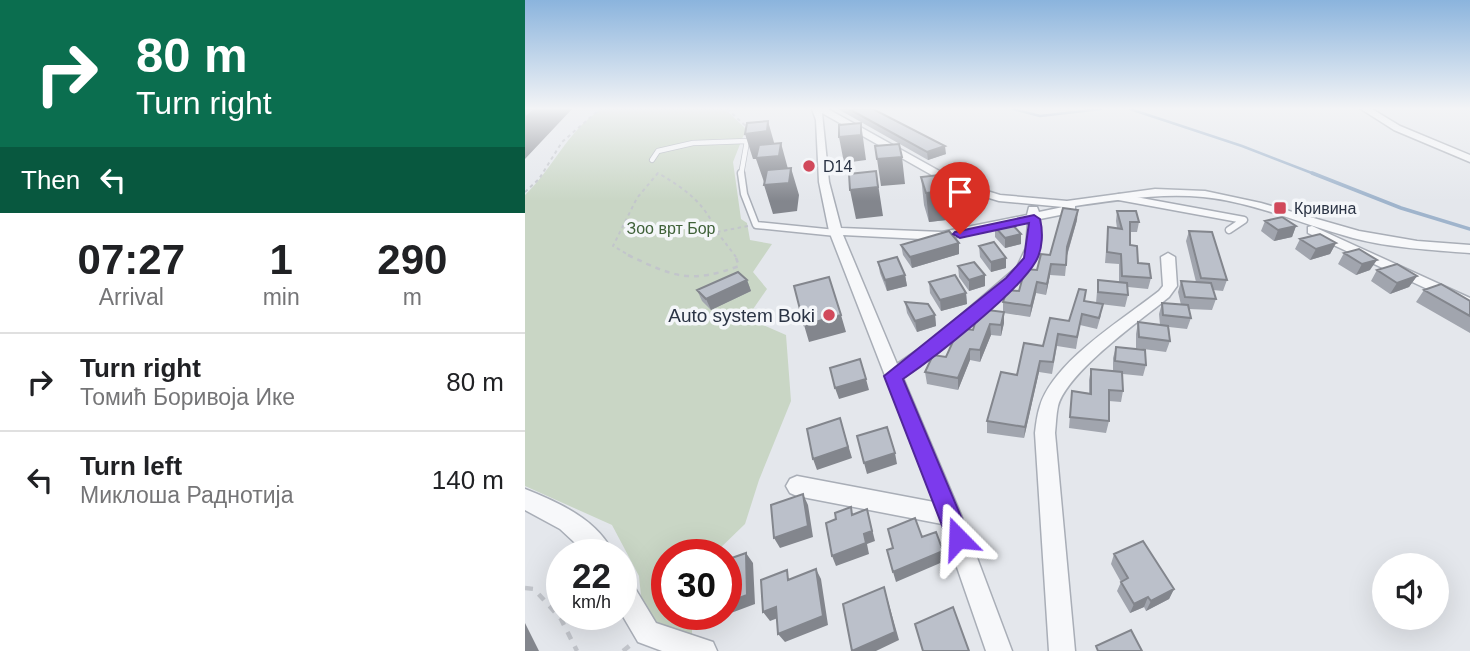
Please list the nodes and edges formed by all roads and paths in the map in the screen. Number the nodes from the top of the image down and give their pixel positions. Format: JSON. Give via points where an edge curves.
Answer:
{"nodes":[{"id":1,"x":565,"y":139,"type":"edge"},
{"id":2,"x":822,"y":139,"type":"edge"},
{"id":3,"x":874,"y":139,"type":"edge"},
{"id":4,"x":1425,"y":139,"type":"edge"},
{"id":5,"x":747,"y":141,"type":"joint"},
{"id":6,"x":1470,"y":159,"type":"edge"},
{"id":7,"x":652,"y":160,"type":"dead end"},
{"id":8,"x":525,"y":192,"type":"edge"},
{"id":9,"x":1119,"y":197,"type":"junction"},
{"id":10,"x":1100,"y":201,"type":"junction"},
{"id":11,"x":1030,"y":202,"type":"junction"},
{"id":12,"x":1276,"y":211,"type":"junction"},
{"id":13,"x":1034,"y":219,"type":"junction"},
{"id":14,"x":748,"y":226,"type":"dead end"},
{"id":15,"x":1229,"y":230,"type":"dead end"},
{"id":16,"x":717,"y":232,"type":"junction"},
{"id":17,"x":835,"y":232,"type":"junction"},
{"id":18,"x":1470,"y":249,"type":"edge"},
{"id":19,"x":1168,"y":257,"type":"dead end"},
{"id":20,"x":1470,"y":304,"type":"edge"},
{"id":21,"x":893,"y":376,"type":"junction"},
{"id":22,"x":797,"y":486,"type":"dead end"},
{"id":23,"x":525,"y":499,"type":"edge"},
{"id":24,"x":950,"y":515,"type":"junction"},
{"id":25,"x":589,"y":539,"type":"edge"},
{"id":26,"x":525,"y":588,"type":"edge"},
{"id":27,"x":637,"y":616,"type":"edge"},
{"id":28,"x":577,"y":651,"type":"edge"},
{"id":29,"x":704,"y":651,"type":"edge"},
{"id":30,"x":999,"y":651,"type":"edge"},
{"id":31,"x":1062,"y":651,"type":"edge"}],
"edges":[{"from":1,"to":8,"type":"path"},
{"from":2,"to":17,"type":"street","via":[[824,182]]},
{"from":3,"to":11,"type":"street","via":[[957,185]]},
{"from":4,"to":6,"type":"street"},
{"from":5,"to":7,"type":"lane","via":[[693,143],[658,151]]},
{"from":5,"to":17,"type":"lane","via":[[740,164],[743,197],[756,225]]},
{"from":9,"to":10,"type":"street"},
{"from":9,"to":12,"type":"street","via":[[1180,191]]},
{"from":9,"to":15,"type":"lane","via":[[1244,220]]},
{"from":10,"to":11,"type":"street"},
{"from":10,"to":13,"type":"street"},
{"from":11,"to":13,"type":"street"},
{"from":12,"to":18,"type":"street","via":[[1378,240]]},
{"from":12,"to":20,"type":"street"},
{"from":13,"to":17,"type":"street","via":[[942,236]]},
{"from":13,"to":21,"type":"street","via":[[1034,251],[1022,270],[938,344]]},
{"from":14,"to":16,"type":"path"},
{"from":16,"to":16,"type":"path","via":[[702,201],[658,173],[636,198],[613,246],[686,277],[704,278],[739,266],[735,252]]},
{"from":17,"to":21,"type":"street"},
{"from":19,"to":31,"type":"street","via":[[1170,286],[1164,294],[1099,347],[1050,403],[1045,433]]},
{"from":21,"to":24,"type":"street"},
{"from":22,"to":24,"type":"street"},
{"from":23,"to":25,"type":"street","via":[[561,517]]},
{"from":24,"to":30,"type":"street"},
{"from":26,"to":28,"type":"path","via":[[534,589],[561,620]]},
{"from":27,"to":29,"type":"street","via":[[647,633]]}]}
